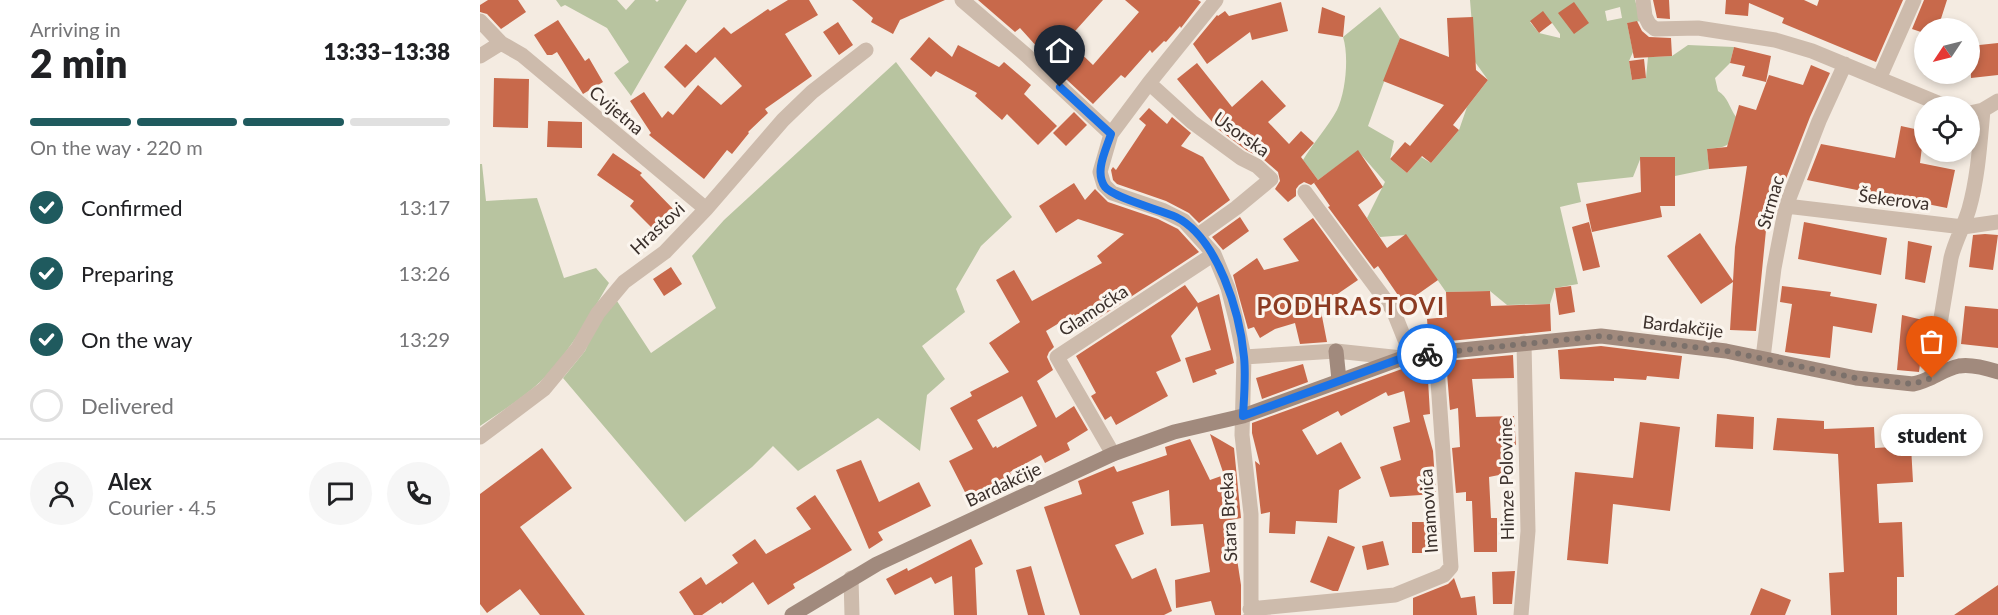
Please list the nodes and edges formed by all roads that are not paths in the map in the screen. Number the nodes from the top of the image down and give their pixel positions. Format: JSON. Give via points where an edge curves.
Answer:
{"nodes":[{"id":1,"x":962,"y":0,"type":"edge"},
{"id":2,"x":1216,"y":0,"type":"edge"},
{"id":3,"x":1643,"y":0,"type":"edge"},
{"id":4,"x":1914,"y":0,"type":"edge"},
{"id":5,"x":480,"y":21,"type":"edge"},
{"id":6,"x":501,"y":43,"type":"junction"},
{"id":7,"x":866,"y":50,"type":"dead end"},
{"id":8,"x":480,"y":56,"type":"edge"},
{"id":9,"x":1845,"y":64,"type":"junction"},
{"id":10,"x":1879,"y":79,"type":"junction"},
{"id":11,"x":1149,"y":82,"type":"junction"},
{"id":12,"x":1921,"y":96,"type":"edge"},
{"id":13,"x":1998,"y":101,"type":"edge"},
{"id":14,"x":1980,"y":109,"type":"edge"},
{"id":15,"x":1111,"y":134,"type":"junction"},
{"id":16,"x":1976,"y":162,"type":"edge"},
{"id":17,"x":1305,"y":192,"type":"dead end"},
{"id":18,"x":1786,"y":206,"type":"junction"},
{"id":19,"x":706,"y":209,"type":"junction"},
{"id":20,"x":1998,"y":222,"type":"edge"},
{"id":21,"x":1963,"y":227,"type":"junction"},
{"id":22,"x":1198,"y":235,"type":"junction"},
{"id":23,"x":1214,"y":254,"type":"junction"},
{"id":24,"x":1524,"y":343,"type":"junction"},
{"id":25,"x":1336,"y":351,"type":"junction"},
{"id":26,"x":1436,"y":353,"type":"junction"},
{"id":27,"x":1244,"y":357,"type":"junction"},
{"id":28,"x":1406,"y":357,"type":"junction"},
{"id":29,"x":1763,"y":358,"type":"junction"},
{"id":30,"x":1998,"y":372,"type":"edge"},
{"id":31,"x":1938,"y":375,"type":"junction"},
{"id":32,"x":1339,"y":380,"type":"junction"},
{"id":33,"x":1243,"y":416,"type":"junction"},
{"id":34,"x":480,"y":437,"type":"edge"},
{"id":35,"x":1113,"y":454,"type":"junction"},
{"id":36,"x":851,"y":578,"type":"junction"},
{"id":37,"x":1251,"y":612,"type":"edge"},
{"id":38,"x":792,"y":615,"type":"edge"},
{"id":39,"x":852,"y":615,"type":"edge"},
{"id":40,"x":1521,"y":615,"type":"edge"}],
"edges":[{"from":1,"to":15,"type":"street"},
{"from":2,"to":11,"type":"street"},
{"from":3,"to":9,"type":"street","via":[[1645,16],[1655,29],[1698,28],[1774,40]]},
{"from":4,"to":10,"type":"street"},
{"from":5,"to":6,"type":"street","name":"Cvijetna"},
{"from":6,"to":8,"type":"street"},
{"from":6,"to":19,"type":"street","name":"Cvijetna","via":[[522,55]]},
{"from":7,"to":19,"type":"street","name":"Hrastovi","via":[[783,120]]},
{"from":9,"to":10,"type":"street"},
{"from":9,"to":18,"type":"street","name":"Strmac"},
{"from":10,"to":12,"type":"street"},
{"from":11,"to":15,"type":"street"},
{"from":11,"to":22,"type":"street","name":"Usorska","via":[[1192,122],[1271,179]]},
{"from":13,"to":14,"type":"street"},
{"from":15,"to":22,"type":"street","via":[[1100,172],[1104,185],[1112,193],[1184,221]]},
{"from":16,"to":21,"type":"street"},
{"from":17,"to":28,"type":"street","via":[[1393,310]]},
{"from":18,"to":21,"type":"street","name":"Šekerova"},
{"from":18,"to":29,"type":"street","name":"Strmac"},
{"from":19,"to":34,"type":"street","name":"Hrastovi","via":[[664,252],[624,282],[544,389]]},
{"from":20,"to":21,"type":"street","name":"Šekerova"},
{"from":21,"to":31,"type":"street","via":[[1951,258]]},
{"from":22,"to":23,"type":"street"},
{"from":23,"to":27,"type":"street","via":[[1228,288]]},
{"from":23,"to":35,"type":"street","name":"Glamočka","via":[[1057,357]]},
{"from":24,"to":26,"type":"street","name":"Bardakčije"},
{"from":24,"to":29,"type":"street","name":"Bardakčije","via":[[1601,336]]},
{"from":24,"to":40,"type":"street","name":"Himze Polovine","via":[[1528,531]]},
{"from":25,"to":27,"type":"street","name":"Bardakčije"},
{"from":25,"to":28,"type":"street","name":"Bardakčije"},
{"from":25,"to":32,"type":"street"},
{"from":26,"to":28,"type":"street","name":"Bardakčije"},
{"from":26,"to":37,"type":"street","name":"Imamovića","via":[[1451,567],[1444,575],[1395,595]]},
{"from":27,"to":33,"type":"street"},
{"from":28,"to":32,"type":"street","name":"Bardakčije"},
{"from":29,"to":31,"type":"street","name":"Bardakčije","via":[[1913,384]]},
{"from":30,"to":31,"type":"street","name":"Bardakčije","via":[[1959,366]]},
{"from":32,"to":33,"type":"street","name":"Bardakčije"},
{"from":33,"to":35,"type":"street","name":"Bardakčije","via":[[1174,432]]},
{"from":33,"to":37,"type":"street","name":"Stara Breka","via":[[1251,514]]},
{"from":35,"to":36,"type":"street","name":"Bardakčije"},
{"from":36,"to":38,"type":"street","name":"Bardakčije"},
{"from":36,"to":39,"type":"street"}]}
